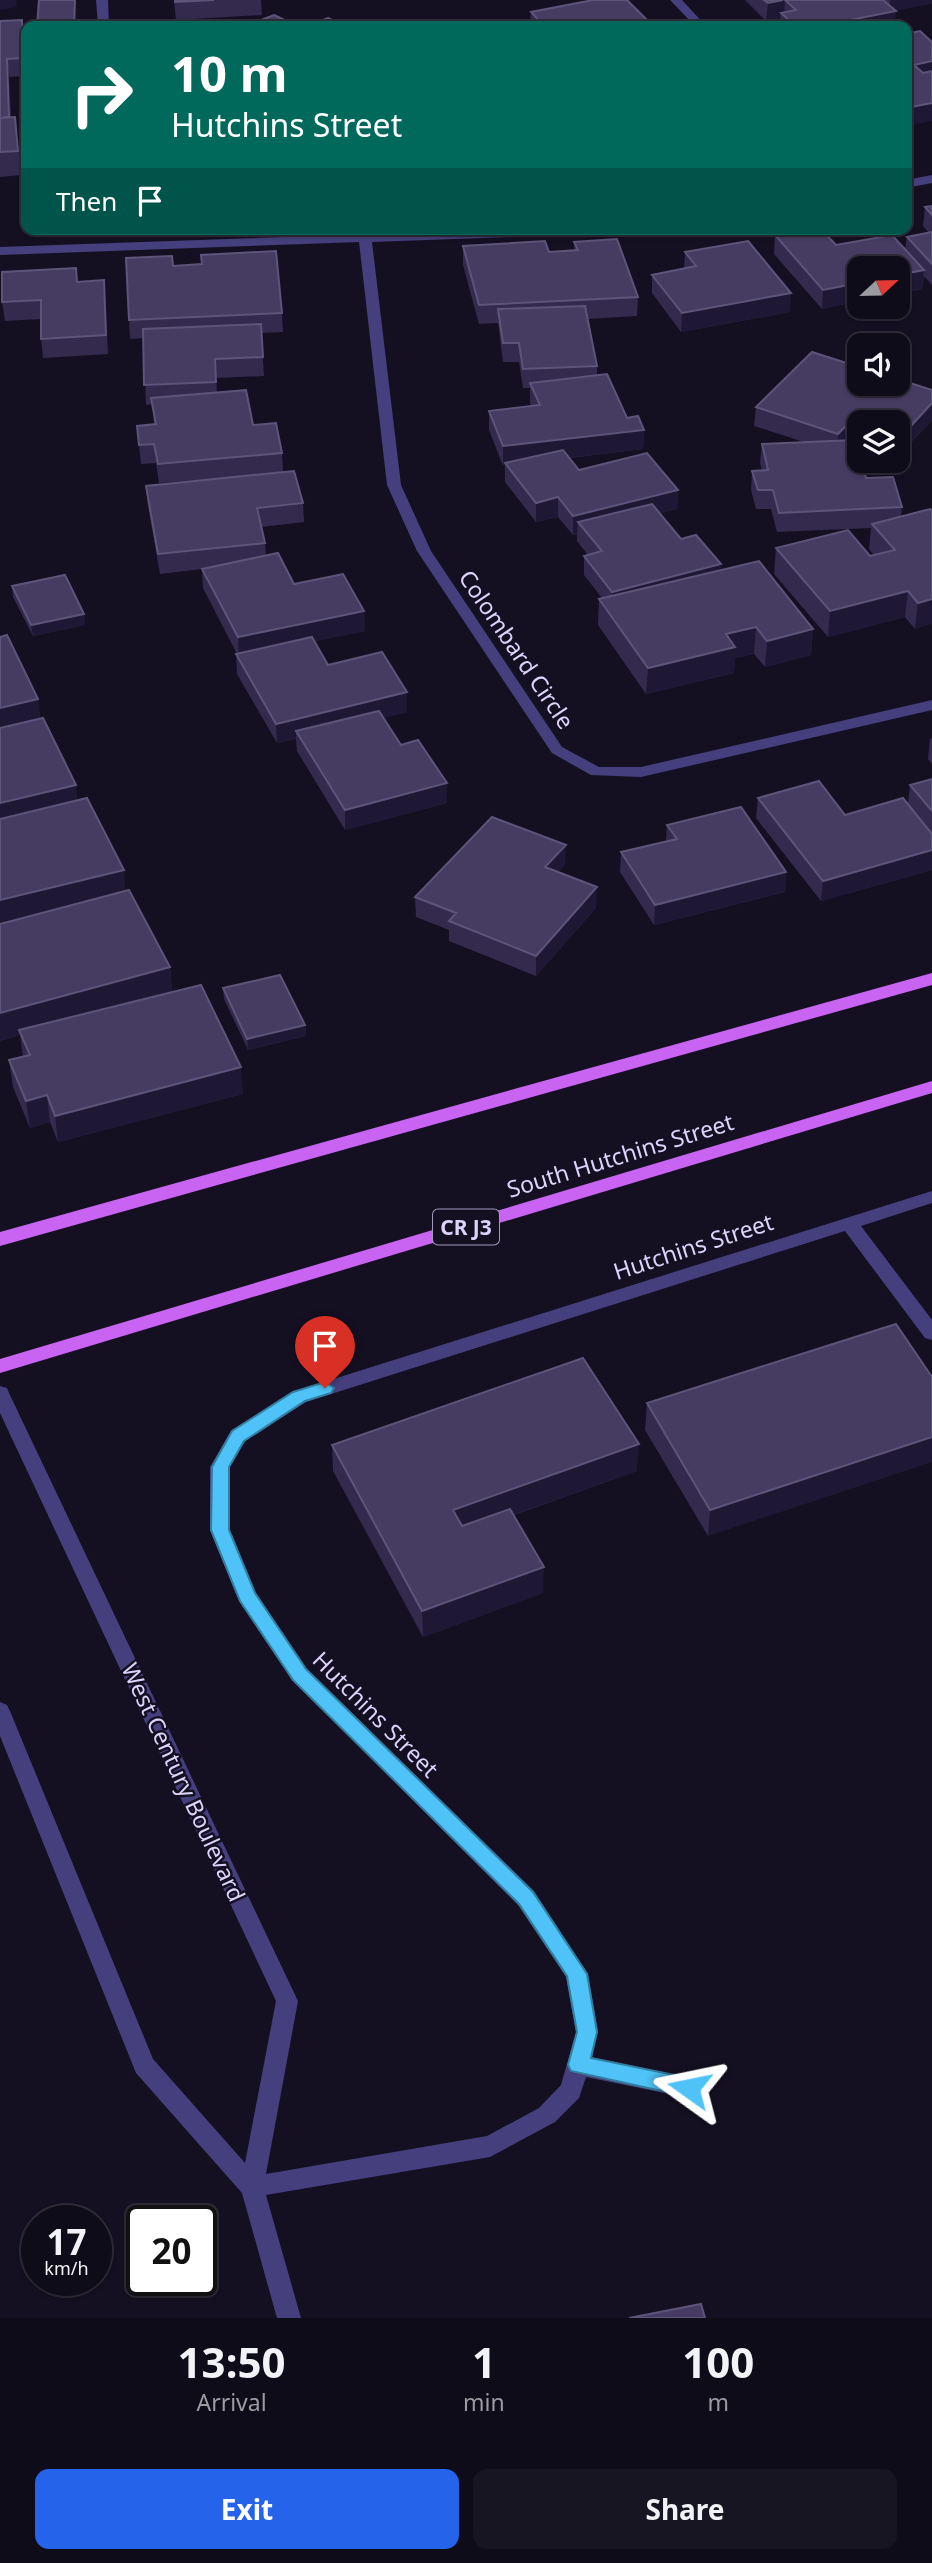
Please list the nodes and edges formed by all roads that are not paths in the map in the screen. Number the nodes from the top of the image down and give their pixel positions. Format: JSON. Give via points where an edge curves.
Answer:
{"nodes":[{"id":1,"x":102,"y":0,"type":"edge"},
{"id":2,"x":676,"y":0,"type":"edge"},
{"id":3,"x":104,"y":21,"type":"edge"},
{"id":4,"x":696,"y":21,"type":"edge"},
{"id":5,"x":932,"y":179,"type":"edge"},
{"id":6,"x":912,"y":183,"type":"edge"},
{"id":7,"x":105,"y":235,"type":"edge"},
{"id":8,"x":469,"y":235,"type":"edge"},
{"id":9,"x":365,"y":239,"type":"junction"},
{"id":10,"x":105,"y":247,"type":"junction"},
{"id":11,"x":0,"y":251,"type":"edge"},
{"id":12,"x":932,"y":705,"type":"edge"},
{"id":13,"x":932,"y":979,"type":"edge"},
{"id":14,"x":932,"y":1087,"type":"edge"},
{"id":15,"x":932,"y":1197,"type":"edge"},
{"id":16,"x":849,"y":1223,"type":"junction"},
{"id":17,"x":0,"y":1239,"type":"edge"},
{"id":18,"x":932,"y":1333,"type":"edge"},
{"id":19,"x":0,"y":1366,"type":"edge"},
{"id":20,"x":0,"y":1393,"type":"edge"},
{"id":21,"x":0,"y":1711,"type":"edge"},
{"id":22,"x":579,"y":2065,"type":"junction"},
{"id":23,"x":689,"y":2088,"type":"dead end"},
{"id":24,"x":252,"y":2187,"type":"junction"},
{"id":25,"x":289,"y":2318,"type":"edge"}],
"edges":[{"from":1,"to":3,"type":"street"},
{"from":2,"to":4,"type":"street"},
{"from":5,"to":6,"type":"street"},
{"from":7,"to":10,"type":"street"},
{"from":8,"to":9,"type":"street"},
{"from":9,"to":10,"type":"street"},
{"from":9,"to":12,"type":"street","name":"Colombard Circle","via":[[394,485],[424,551],[557,750],[596,772],[641,772]]},
{"from":10,"to":11,"type":"street"},
{"from":13,"to":17,"type":"main road"},
{"from":14,"to":19,"type":"main road","name":"South Hutchins Street","number":"CR J3"},
{"from":15,"to":16,"type":"street","name":"Hutchins Street"},
{"from":16,"to":18,"type":"street"},
{"from":16,"to":22,"type":"street","name":"Hutchins Street","via":[[299,1396],[238,1436],[220,1467],[220,1530],[247,1596],[300,1675],[526,1898],[577,1974],[587,2032]]},
{"from":20,"to":24,"type":"street","name":"West Century Boulevard","via":[[287,2001]]},
{"from":21,"to":24,"type":"street","name":"West Century Boulevard","via":[[144,2066]]},
{"from":22,"to":23,"type":"street"},
{"from":22,"to":24,"type":"street","name":"Hutchins Street","via":[[571,2091],[547,2115],[490,2146]]},
{"from":24,"to":25,"type":"street","name":"West Century Boulevard"}]}
